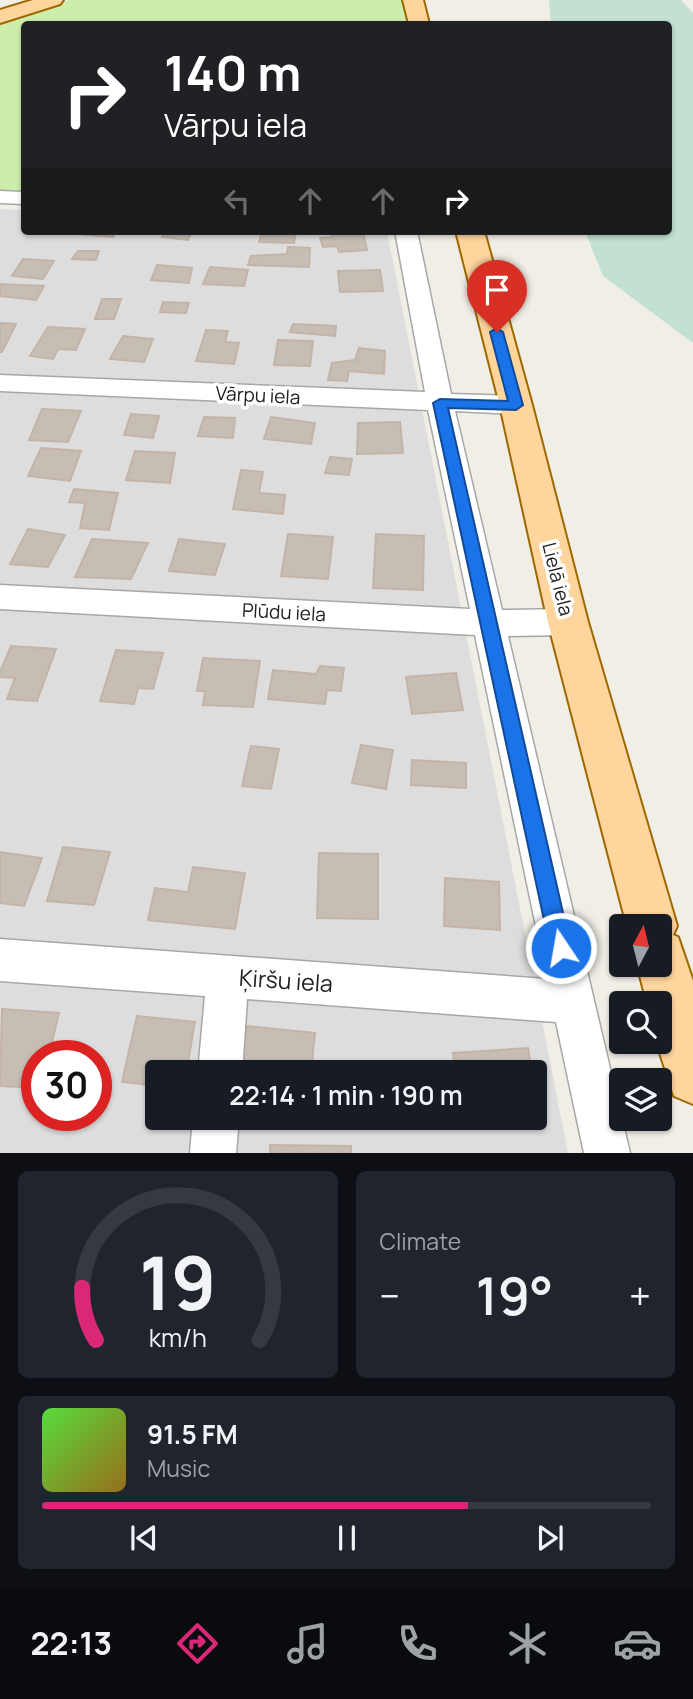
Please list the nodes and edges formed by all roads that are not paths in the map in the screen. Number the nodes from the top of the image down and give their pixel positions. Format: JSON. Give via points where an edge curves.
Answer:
{"nodes":[{"id":1,"x":53,"y":0,"type":"edge"},
{"id":2,"x":413,"y":0,"type":"edge"},
{"id":3,"x":0,"y":17,"type":"edge"},
{"id":4,"x":418,"y":21,"type":"edge"},
{"id":5,"x":0,"y":197,"type":"edge"},
{"id":6,"x":21,"y":198,"type":"edge"},
{"id":7,"x":407,"y":235,"type":"edge"},
{"id":8,"x":469,"y":235,"type":"edge"},
{"id":9,"x":0,"y":383,"type":"edge"},
{"id":10,"x":440,"y":403,"type":"junction"},
{"id":11,"x":516,"y":405,"type":"junction"},
{"id":12,"x":0,"y":597,"type":"edge"},
{"id":13,"x":568,"y":622,"type":"junction"},
{"id":14,"x":489,"y":623,"type":"junction"},
{"id":15,"x":649,"y":914,"type":"edge"},
{"id":16,"x":0,"y":960,"type":"edge"},
{"id":17,"x":228,"y":976,"type":"junction"},
{"id":18,"x":666,"y":977,"type":"edge"},
{"id":19,"x":573,"y":1002,"type":"junction"},
{"id":20,"x":221,"y":1060,"type":"edge"},
{"id":21,"x":693,"y":1077,"type":"edge"},
{"id":22,"x":215,"y":1130,"type":"edge"},
{"id":23,"x":213,"y":1153,"type":"edge"},
{"id":24,"x":607,"y":1153,"type":"edge"}],
"edges":[{"from":1,"to":3,"type":"main road"},
{"from":2,"to":4,"type":"main road"},
{"from":5,"to":6,"type":"street"},
{"from":7,"to":10,"type":"street"},
{"from":8,"to":11,"type":"main road","name":"Lielā iela"},
{"from":9,"to":10,"type":"street","name":"Vārpu iela"},
{"from":10,"to":11,"type":"street","name":"Vārpu iela"},
{"from":10,"to":14,"type":"street"},
{"from":11,"to":13,"type":"main road","name":"Lielā iela"},
{"from":12,"to":14,"type":"street","name":"Plūdu iela"},
{"from":13,"to":14,"type":"street","name":"Plūdu iela"},
{"from":13,"to":15,"type":"main road","name":"Lielā iela"},
{"from":14,"to":19,"type":"street"},
{"from":16,"to":17,"type":"street","name":"Ķiršu iela"},
{"from":17,"to":19,"type":"street","name":"Ķiršu iela"},
{"from":17,"to":20,"type":"street"},
{"from":18,"to":21,"type":"main road"},
{"from":19,"to":24,"type":"street"},
{"from":22,"to":23,"type":"street"}]}
